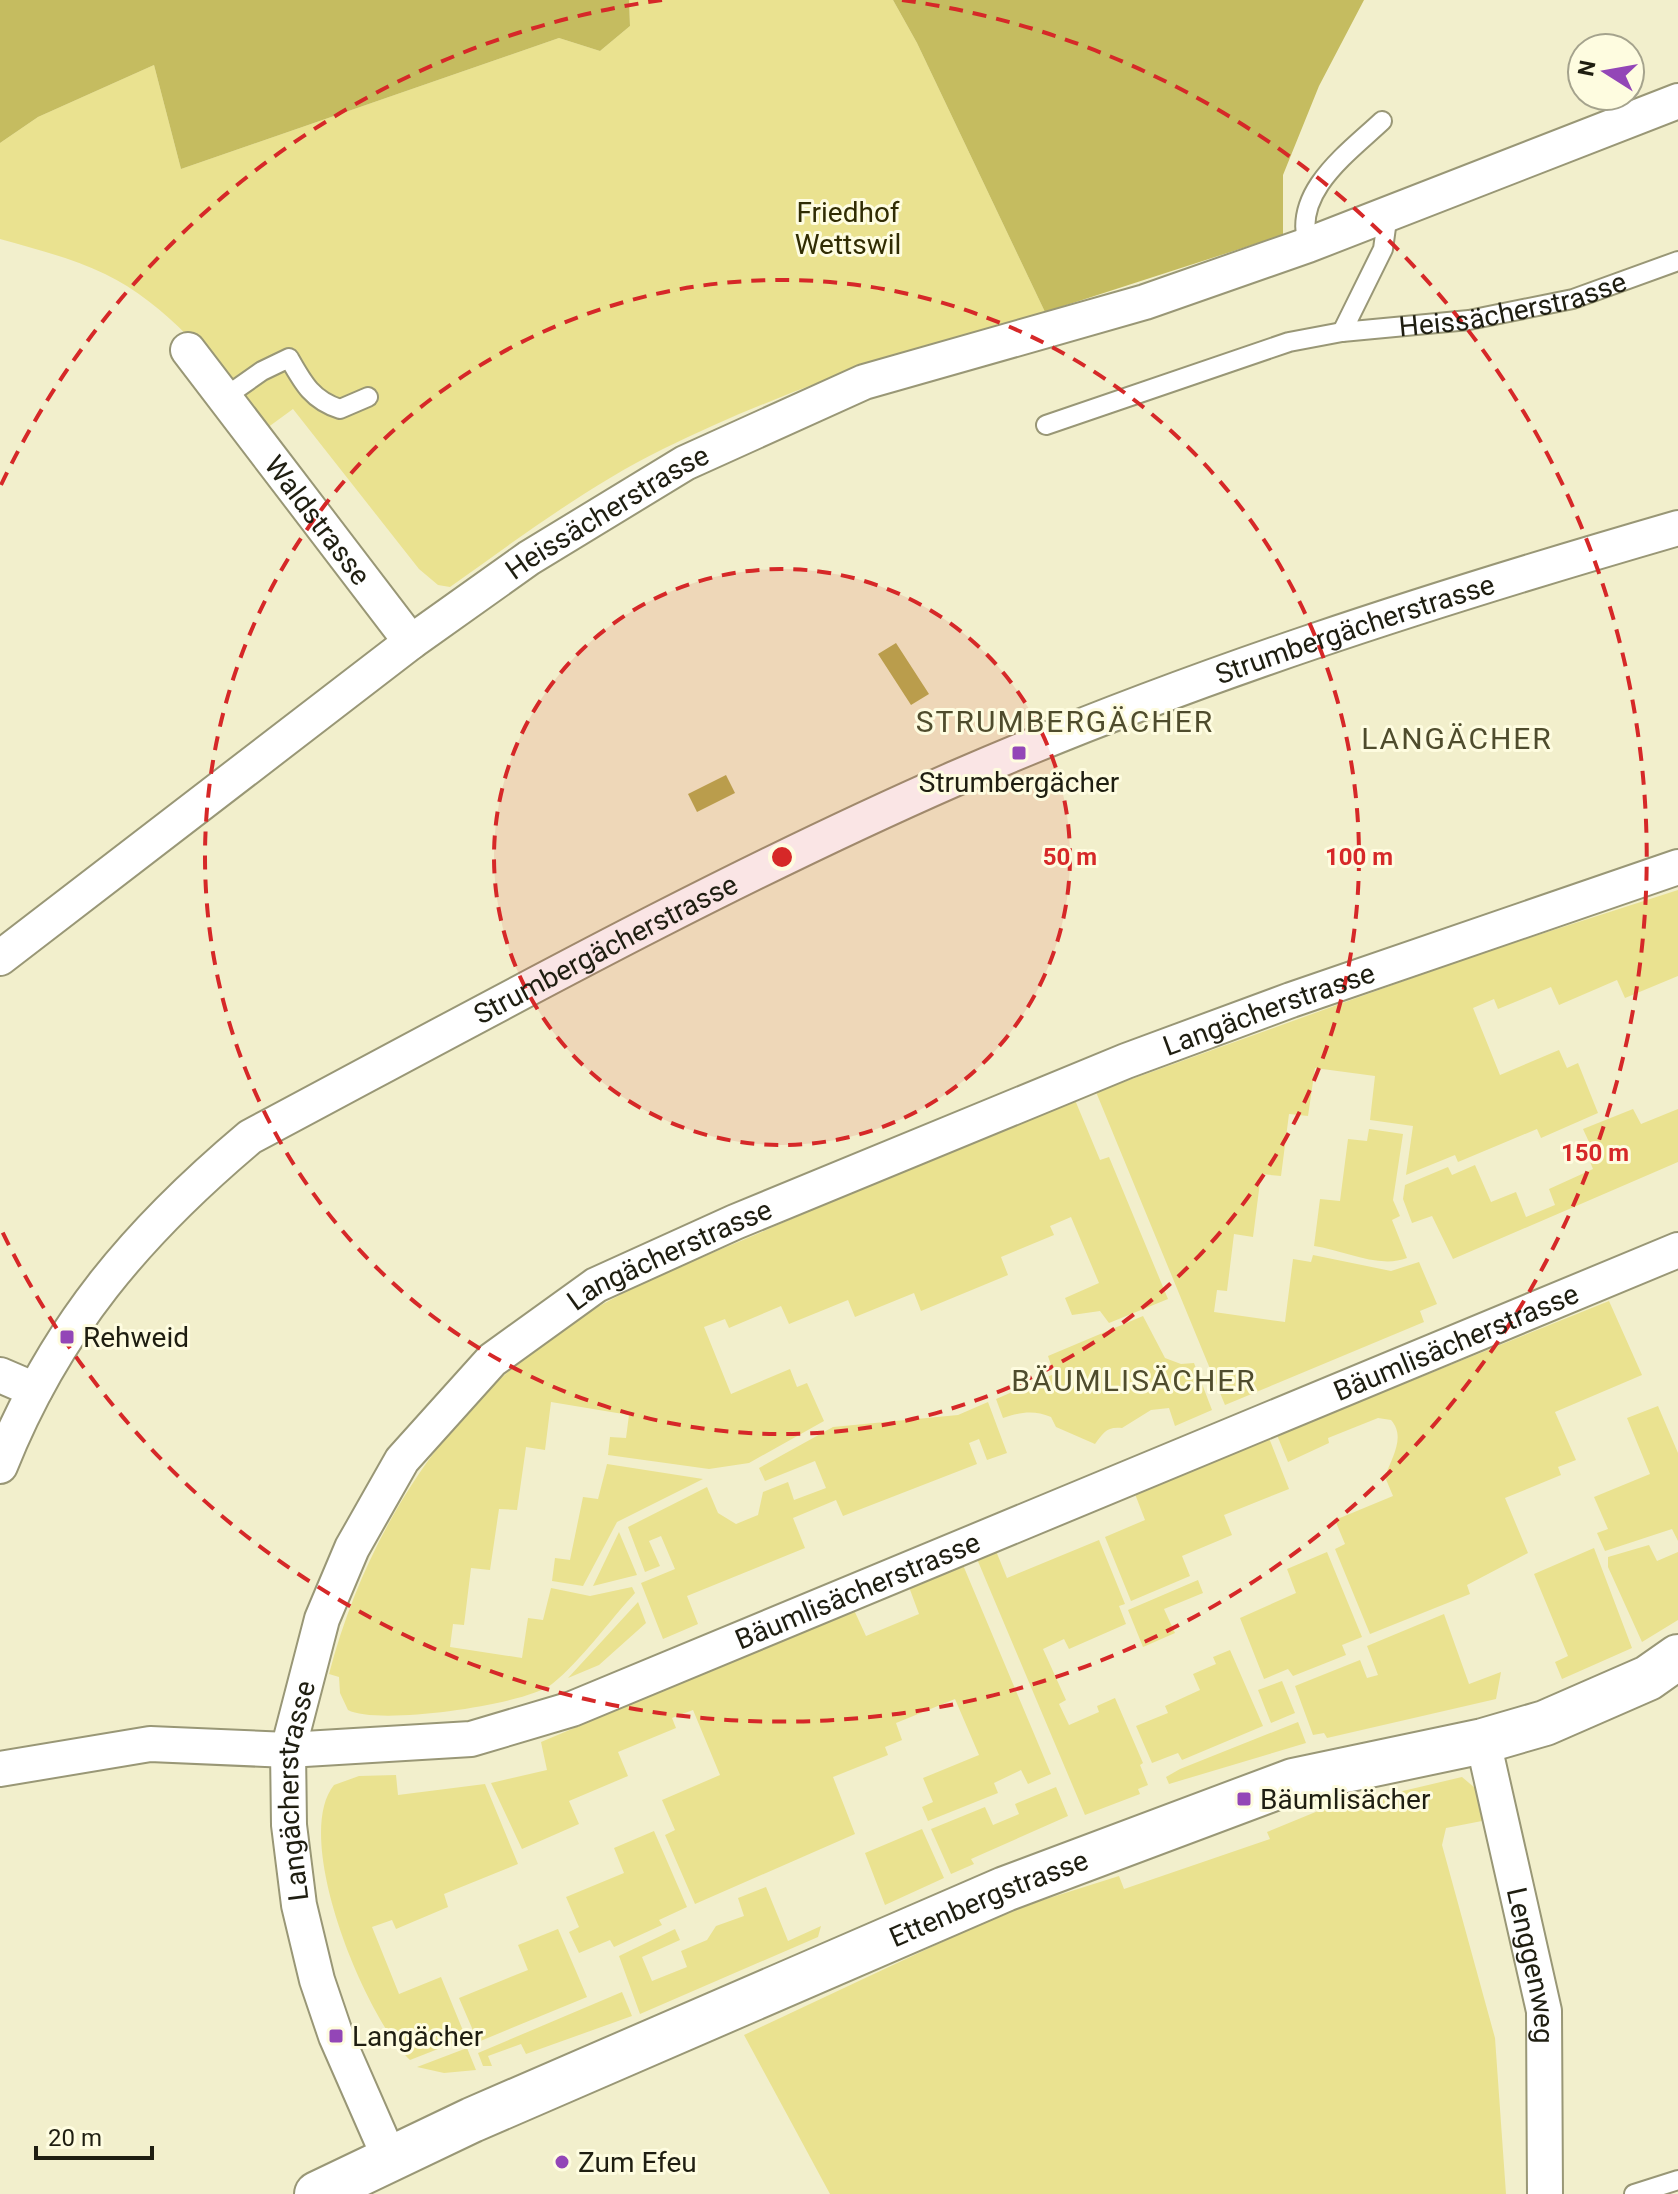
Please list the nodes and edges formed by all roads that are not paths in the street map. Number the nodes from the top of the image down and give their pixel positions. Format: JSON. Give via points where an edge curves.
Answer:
{"nodes":[{"id":1,"x":1678,"y":101,"type":"edge"},
{"id":2,"x":1382,"y":121,"type":"dead end"},
{"id":3,"x":1388,"y":213,"type":"junction"},
{"id":4,"x":1308,"y":245,"type":"junction"},
{"id":5,"x":1678,"y":261,"type":"edge"},
{"id":6,"x":1342,"y":332,"type":"junction"},
{"id":7,"x":188,"y":350,"type":"dead end"},
{"id":8,"x":225,"y":397,"type":"junction"},
{"id":9,"x":368,"y":397,"type":"dead end"},
{"id":10,"x":1046,"y":425,"type":"dead end"},
{"id":11,"x":1678,"y":528,"type":"edge"},
{"id":12,"x":411,"y":642,"type":"junction"},
{"id":13,"x":1678,"y":867,"type":"edge"},
{"id":14,"x":0,"y":958,"type":"edge"},
{"id":15,"x":1678,"y":1250,"type":"edge"},
{"id":16,"x":0,"y":1375,"type":"edge"},
{"id":17,"x":35,"y":1390,"type":"junction"},
{"id":18,"x":0,"y":1466,"type":"edge"},
{"id":19,"x":1678,"y":1657,"type":"edge"},
{"id":20,"x":1483,"y":1741,"type":"junction"},
{"id":21,"x":288,"y":1750,"type":"junction"},
{"id":22,"x":0,"y":1769,"type":"edge"},
{"id":23,"x":390,"y":2159,"type":"junction"},
{"id":24,"x":1678,"y":2180,"type":"edge"},
{"id":25,"x":317,"y":2194,"type":"edge"},
{"id":26,"x":1545,"y":2194,"type":"edge"},
{"id":27,"x":1634,"y":2194,"type":"edge"}],
"edges":[{"from":1,"to":3,"type":"street","name":"Heissächerstrasse"},
{"from":2,"to":4,"type":"lane","via":[[1317,183],[1303,229]]},
{"from":3,"to":4,"type":"street","name":"Heissächerstrasse"},
{"from":3,"to":6,"type":"lane","name":"Heissächerstrasse","via":[[1383,249]]},
{"from":4,"to":12,"type":"street","name":"Heissächerstrasse","via":[[1145,302],[864,382],[803,408],[658,478],[529,558]]},
{"from":5,"to":6,"type":"lane","name":"Heissächerstrasse","via":[[1573,299],[1469,320]]},
{"from":6,"to":10,"type":"lane","name":"Heissächerstrasse","via":[[1289,342]]},
{"from":7,"to":8,"type":"street","name":"Waldstrasse"},
{"from":8,"to":9,"type":"lane","via":[[289,358],[306,390],[323,403],[340,409]]},
{"from":8,"to":12,"type":"street","name":"Waldstrasse"},
{"from":11,"to":17,"type":"street","name":"Strumbergächerstrasse","via":[[1410,609],[1173,692],[957,778],[628,935],[250,1137],[126,1254]]},
{"from":12,"to":14,"type":"street","name":"Heissächerstrasse"},
{"from":13,"to":21,"type":"street","name":"Langächerstrasse","via":[[1126,1061],[596,1285],[492,1360],[402,1460],[352,1548],[322,1619]]},
{"from":15,"to":21,"type":"street","name":"Bäumlisächerstrasse","via":[[572,1709],[471,1739]]},
{"from":16,"to":17,"type":"street"},
{"from":17,"to":18,"type":"street","name":"Strumbergächerstrasse"},
{"from":19,"to":20,"type":"street","name":"Ettenbergstrasse","via":[[1648,1678],[1545,1723]]},
{"from":20,"to":23,"type":"street","name":"Ettenbergstrasse","via":[[1293,1781],[1121,1844],[1005,1889]]},
{"from":20,"to":26,"type":"street","name":"Lenggenweg","via":[[1544,2011]]},
{"from":21,"to":22,"type":"street","name":"Bäumlisächerstrasse","via":[[150,1744]]},
{"from":21,"to":23,"type":"street","name":"Langächerstrasse","via":[[289,1825],[317,1980]]},
{"from":23,"to":25,"type":"street","name":"Ettenbergstrasse"},
{"from":24,"to":27,"type":"lane"}]}
